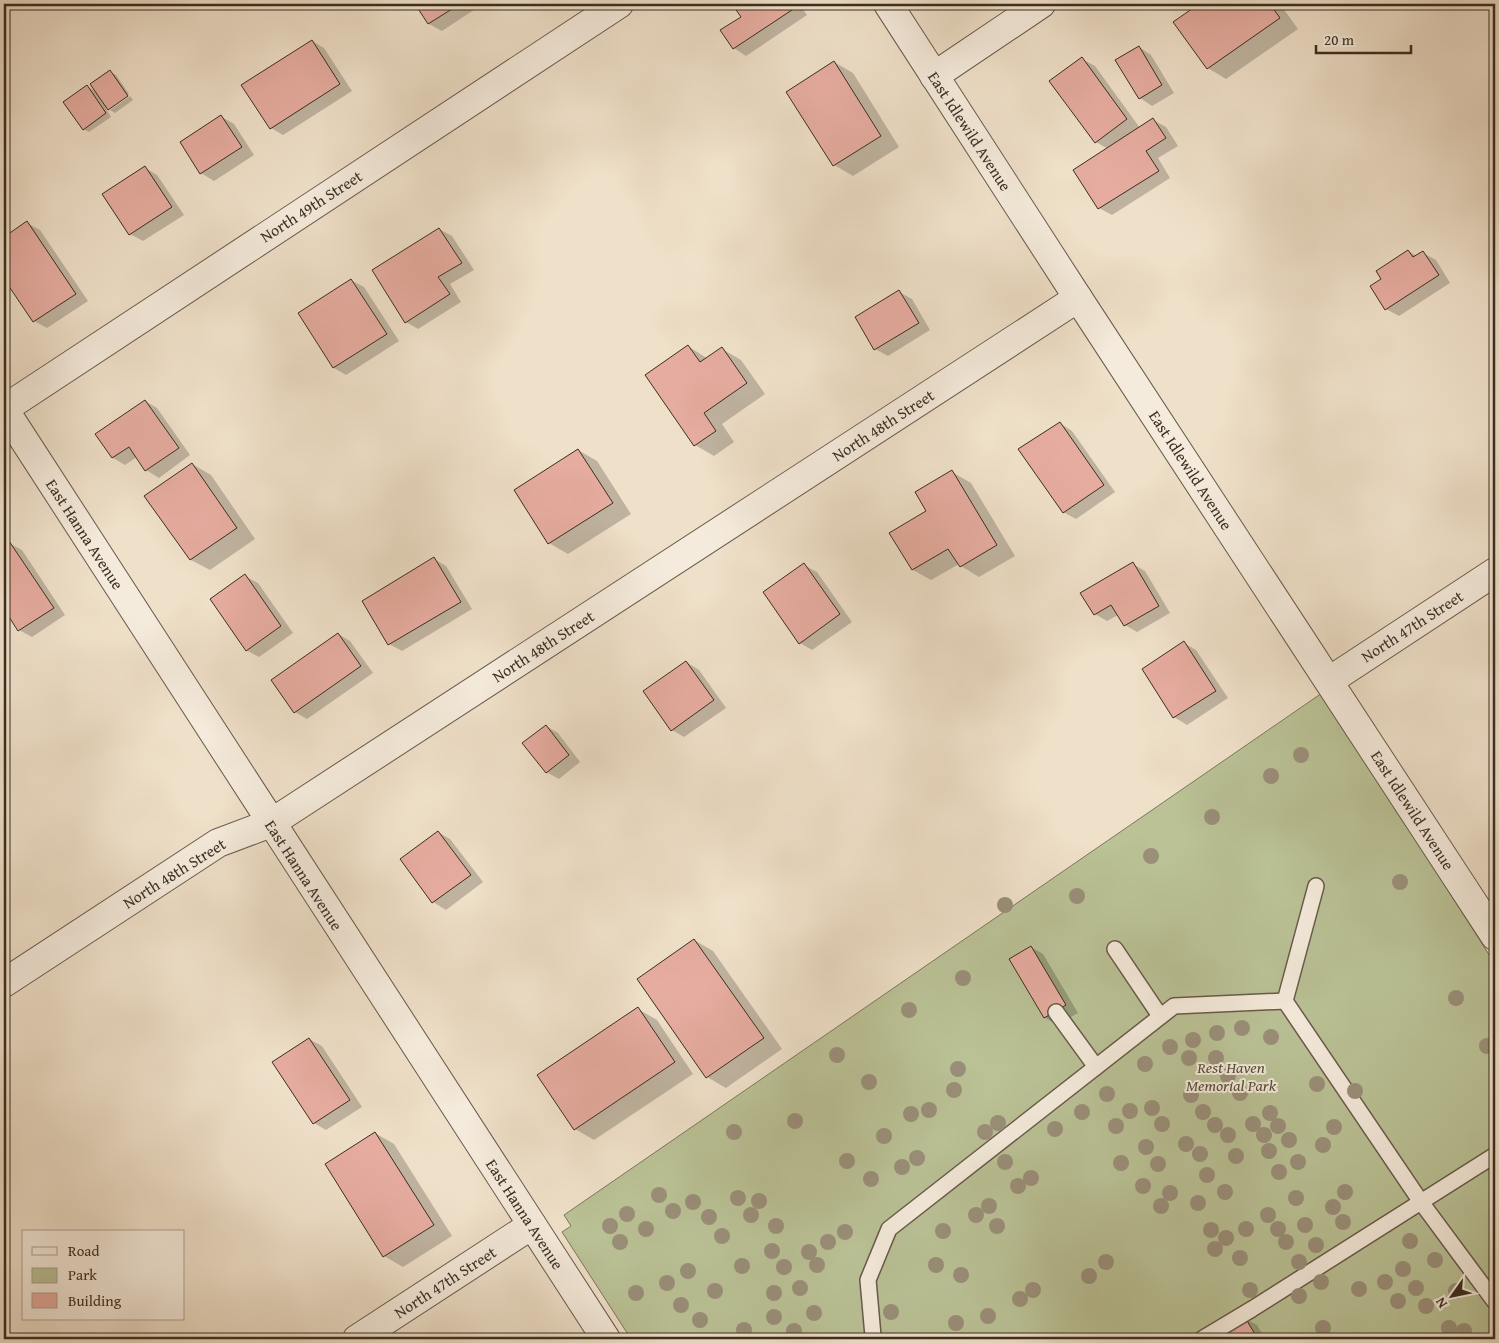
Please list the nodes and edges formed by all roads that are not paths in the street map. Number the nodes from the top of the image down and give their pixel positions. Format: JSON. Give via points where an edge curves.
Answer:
{"nodes":[{"id":1,"x":619,"y":4,"type":"edge"},
{"id":2,"x":888,"y":4,"type":"edge"},
{"id":3,"x":1041,"y":4,"type":"edge"},
{"id":4,"x":934,"y":76,"type":"junction"},
{"id":5,"x":1078,"y":298,"type":"junction"},
{"id":6,"x":7,"y":419,"type":"edge"},
{"id":7,"x":1495,"y":572,"type":"edge"},
{"id":8,"x":1329,"y":681,"type":"junction"},
{"id":9,"x":271,"y":823,"type":"junction"},
{"id":10,"x":1316,"y":886,"type":"dead end"},
{"id":11,"x":1495,"y":936,"type":"edge"},
{"id":12,"x":1115,"y":949,"type":"dead end"},
{"id":13,"x":4,"y":984,"type":"edge"},
{"id":14,"x":1285,"y":1001,"type":"junction"},
{"id":15,"x":1056,"y":1012,"type":"dead end"},
{"id":16,"x":1160,"y":1016,"type":"junction"},
{"id":17,"x":1096,"y":1067,"type":"junction"},
{"id":18,"x":1495,"y":1155,"type":"edge"},
{"id":19,"x":1421,"y":1202,"type":"junction"},
{"id":20,"x":532,"y":1225,"type":"junction"},
{"id":21,"x":1495,"y":1302,"type":"edge"},
{"id":22,"x":357,"y":1339,"type":"edge"},
{"id":23,"x":606,"y":1339,"type":"edge"},
{"id":24,"x":875,"y":1339,"type":"edge"},
{"id":25,"x":1202,"y":1339,"type":"edge"}],
"edges":[{"from":1,"to":6,"type":"street","name":"North 49th Street"},
{"from":2,"to":4,"type":"street","name":"East Idlewild Avenue"},
{"from":3,"to":4,"type":"street"},
{"from":4,"to":5,"type":"street","name":"East Idlewild Avenue"},
{"from":5,"to":8,"type":"street","name":"East Idlewild Avenue"},
{"from":5,"to":9,"type":"street","name":"North 48th Street"},
{"from":6,"to":9,"type":"street","name":"East Hanna Avenue"},
{"from":7,"to":8,"type":"street","name":"North 47th Street"},
{"from":8,"to":11,"type":"street","name":"East Idlewild Avenue"},
{"from":9,"to":13,"type":"street","name":"North 48th Street","via":[[218,843]]},
{"from":9,"to":20,"type":"street","name":"East Hanna Avenue"},
{"from":10,"to":14,"type":"lane"},
{"from":12,"to":16,"type":"lane"},
{"from":14,"to":16,"type":"lane","via":[[1174,1006]]},
{"from":14,"to":19,"type":"lane"},
{"from":15,"to":17,"type":"lane"},
{"from":16,"to":17,"type":"lane"},
{"from":17,"to":24,"type":"lane","via":[[889,1229],[868,1280]]},
{"from":18,"to":19,"type":"lane"},
{"from":19,"to":21,"type":"lane"},
{"from":19,"to":25,"type":"lane"},
{"from":20,"to":22,"type":"street","name":"North 47th Street"},
{"from":20,"to":23,"type":"street","name":"East Hanna Avenue"}]}
